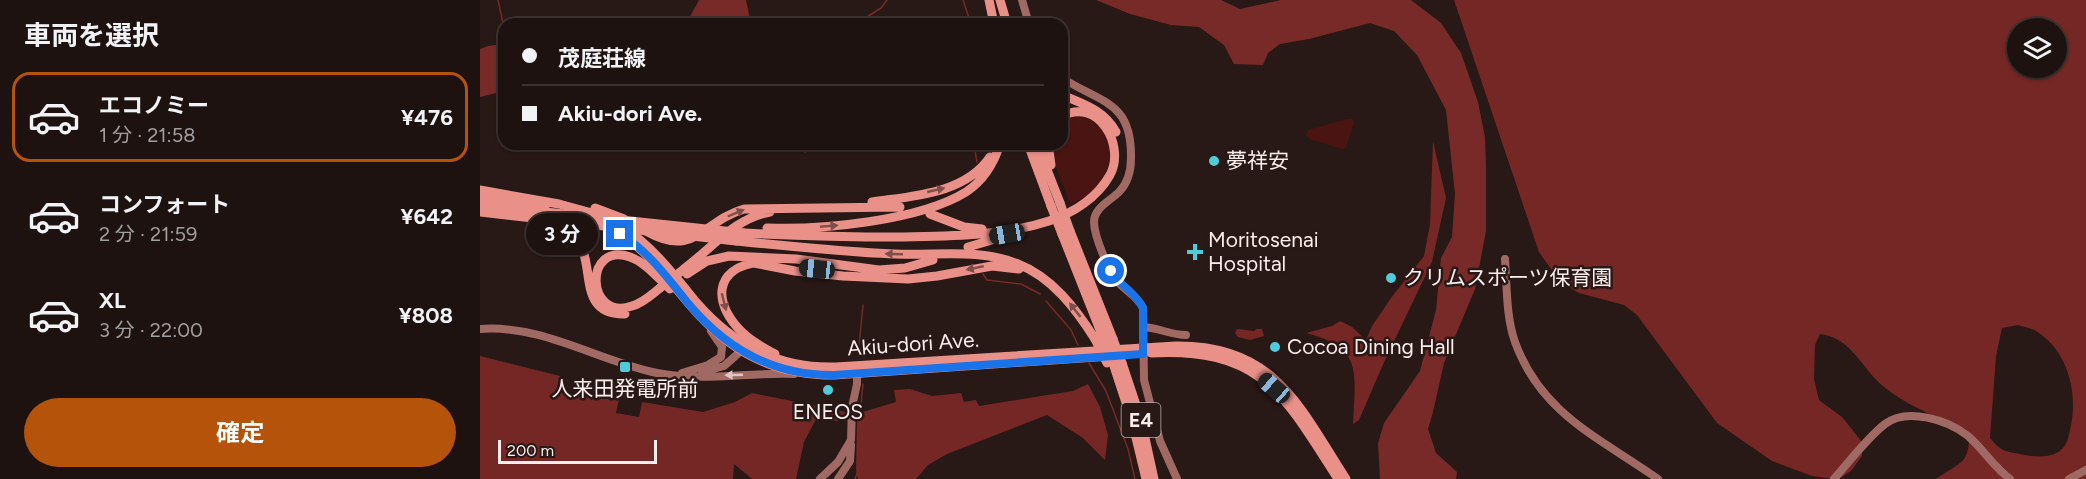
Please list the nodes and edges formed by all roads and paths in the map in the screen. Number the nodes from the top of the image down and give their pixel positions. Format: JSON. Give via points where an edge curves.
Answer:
{"nodes":[{"id":1,"x":987,"y":0,"type":"edge"},
{"id":2,"x":999,"y":0,"type":"edge"},
{"id":3,"x":1022,"y":0,"type":"edge"},
{"id":4,"x":991,"y":18,"type":"edge"},
{"id":5,"x":1004,"y":18,"type":"edge"},
{"id":6,"x":1027,"y":18,"type":"edge"},
{"id":7,"x":1068,"y":81,"type":"edge"},
{"id":8,"x":1068,"y":98,"type":"edge"},
{"id":9,"x":1068,"y":113,"type":"edge"},
{"id":10,"x":994,"y":150,"type":"edge"},
{"id":11,"x":996,"y":150,"type":"edge"},
{"id":12,"x":1031,"y":150,"type":"edge"},
{"id":13,"x":1039,"y":150,"type":"edge"},
{"id":14,"x":1048,"y":150,"type":"edge"},
{"id":15,"x":480,"y":190,"type":"edge"},
{"id":16,"x":480,"y":197,"type":"edge"},
{"id":17,"x":505,"y":198,"type":"junction"},
{"id":18,"x":546,"y":201,"type":"junction"},
{"id":19,"x":516,"y":203,"type":"junction"},
{"id":20,"x":1058,"y":204,"type":"junction"},
{"id":21,"x":480,"y":205,"type":"edge"},
{"id":22,"x":837,"y":207,"type":"junction"},
{"id":23,"x":900,"y":207,"type":"dead end"},
{"id":24,"x":801,"y":208,"type":"junction"},
{"id":25,"x":480,"y":212,"type":"edge"},
{"id":26,"x":930,"y":214,"type":"dead end"},
{"id":27,"x":1037,"y":224,"type":"junction"},
{"id":28,"x":627,"y":225,"type":"junction"},
{"id":29,"x":1024,"y":231,"type":"junction"},
{"id":30,"x":1069,"y":231,"type":"junction"},
{"id":31,"x":742,"y":235,"type":"junction"},
{"id":32,"x":968,"y":247,"type":"dead end"},
{"id":33,"x":1505,"y":259,"type":"dead end"},
{"id":34,"x":752,"y":260,"type":"junction"},
{"id":35,"x":766,"y":261,"type":"junction"},
{"id":36,"x":933,"y":261,"type":"dead end"},
{"id":37,"x":781,"y":263,"type":"junction"},
{"id":38,"x":845,"y":264,"type":"junction"},
{"id":39,"x":879,"y":270,"type":"junction"},
{"id":40,"x":685,"y":272,"type":"junction"},
{"id":41,"x":861,"y":272,"type":"junction"},
{"id":42,"x":843,"y":276,"type":"junction"},
{"id":43,"x":886,"y":277,"type":"junction"},
{"id":44,"x":1050,"y":285,"type":"junction"},
{"id":45,"x":662,"y":290,"type":"junction"},
{"id":46,"x":696,"y":312,"type":"junction"},
{"id":47,"x":707,"y":324,"type":"junction"},
{"id":48,"x":1144,"y":327,"type":"junction"},
{"id":49,"x":480,"y":329,"type":"edge"},
{"id":50,"x":1186,"y":335,"type":"dead end"},
{"id":51,"x":1104,"y":339,"type":"junction"},
{"id":52,"x":752,"y":350,"type":"junction"},
{"id":53,"x":741,"y":351,"type":"junction"},
{"id":54,"x":1143,"y":351,"type":"junction"},
{"id":55,"x":1114,"y":363,"type":"junction"},
{"id":56,"x":836,"y":367,"type":"junction"},
{"id":57,"x":857,"y":370,"type":"junction"},
{"id":58,"x":664,"y":374,"type":"junction"},
{"id":59,"x":675,"y":374,"type":"junction"},
{"id":60,"x":814,"y":374,"type":"junction"},
{"id":61,"x":851,"y":440,"type":"junction"},
{"id":62,"x":2086,"y":470,"type":"edge"},
{"id":63,"x":820,"y":479,"type":"edge"},
{"id":64,"x":838,"y":479,"type":"edge"},
{"id":65,"x":1146,"y":479,"type":"edge"},
{"id":66,"x":1155,"y":479,"type":"edge"},
{"id":67,"x":1176,"y":479,"type":"edge"},
{"id":68,"x":1338,"y":479,"type":"edge"},
{"id":69,"x":1346,"y":479,"type":"edge"},
{"id":70,"x":1658,"y":479,"type":"edge"},
{"id":71,"x":1834,"y":479,"type":"edge"},
{"id":72,"x":2010,"y":479,"type":"edge"},
{"id":73,"x":2069,"y":479,"type":"edge"}],
"edges":[{"from":1,"to":4,"type":"highway"},
{"from":2,"to":5,"type":"highway"},
{"from":3,"to":6,"type":"street"},
{"from":7,"to":48,"type":"street","via":[[1117,109],[1129,130],[1131,162],[1127,180],[1099,209],[1094,221],[1114,277],[1140,302]]},
{"from":8,"to":29,"type":"highway","via":[[1109,121],[1120,146],[1119,167],[1109,187],[1089,206],[1062,220]]},
{"from":9,"to":27,"type":"highway","via":[[1084,112],[1102,123],[1112,140],[1114,161],[1105,182],[1088,200]]},
{"from":22,"to":10,"type":"highway","one_way":true,"via":[[957,184],[973,176]]},
{"from":31,"to":11,"type":"highway","one_way":true,"via":[[839,225],[924,209],[975,185],[988,171]]},
{"from":12,"to":20,"type":"highway","number":"E4"},
{"from":13,"to":20,"type":"highway","number":"E4"},
{"from":14,"to":20,"type":"highway"},
{"from":15,"to":17,"type":"highway","name":"Akiu-dori Ave."},
{"from":16,"to":17,"type":"highway","name":"Akiu-dori Ave."},
{"from":17,"to":18,"type":"highway","name":"Akiu-dori Ave."},
{"from":17,"to":19,"type":"highway","name":"Akiu-dori Ave."},
{"from":18,"to":24,"type":"highway","one_way":true,"via":[[599,209],[657,238],[674,242],[690,240],[744,209]]},
{"from":18,"to":52,"type":"highway","name":"Akiu-dori Ave.","via":[[600,215],[636,236],[716,323]]},
{"from":19,"to":45,"type":"highway","via":[[555,219],[573,234],[583,252],[591,293],[602,308],[613,313],[632,312]]},
{"from":19,"to":46,"type":"highway","name":"Akiu-dori Ave.","via":[[569,214],[620,234],[649,256]]},
{"from":20,"to":30,"type":"highway","number":"E4","bridge":true},
{"from":21,"to":28,"type":"highway","bridge":true},
{"from":22,"to":23,"type":"highway"},
{"from":22,"to":24,"type":"highway"},
{"from":24,"to":40,"type":"highway","via":[[747,218]]},
{"from":25,"to":28,"type":"highway","bridge":true},
{"from":26,"to":27,"type":"highway","via":[[980,229]]},
{"from":27,"to":31,"type":"highway","via":[[946,236]]},
{"from":28,"to":31,"type":"highway","bridge":true},
{"from":29,"to":31,"type":"highway","via":[[915,242],[836,242]]},
{"from":29,"to":32,"type":"highway"},
{"from":30,"to":51,"type":"highway","number":"E4"},
{"from":30,"to":51,"type":"highway","number":"E4","via":[[1096,285]]},
{"from":44,"to":31,"type":"highway","one_way":true,"via":[[1019,264],[991,256],[855,252]]},
{"from":33,"to":70,"type":"street","via":[[1513,334],[1533,376],[1565,416]]},
{"from":34,"to":35,"type":"highway"},
{"from":34,"to":37,"type":"highway"},
{"from":34,"to":40,"type":"highway","via":[[713,258]]},
{"from":34,"to":56,"type":"highway","one_way":true,"via":[[734,269],[724,282],[723,304],[735,325],[749,339],[774,353],[804,363]]},
{"from":35,"to":37,"type":"highway"},
{"from":35,"to":41,"type":"highway"},
{"from":36,"to":39,"type":"highway"},
{"from":37,"to":38,"type":"highway"},
{"from":37,"to":42,"type":"highway"},
{"from":38,"to":39,"type":"highway"},
{"from":38,"to":41,"type":"highway"},
{"from":39,"to":41,"type":"highway"},
{"from":40,"to":45,"type":"highway","bridge":true},
{"from":41,"to":42,"type":"highway"},
{"from":41,"to":43,"type":"highway"},
{"from":42,"to":43,"type":"highway"},
{"from":44,"to":43,"type":"highway","one_way":true,"via":[[1026,272],[1000,266],[927,278]]},
{"from":51,"to":44,"type":"highway","one_way":true},
{"from":45,"to":46,"type":"highway","via":[[635,305],[616,307],[598,294],[596,273],[609,257],[632,257]]},
{"from":46,"to":47,"type":"highway","name":"Akiu-dori Ave."},
{"from":47,"to":53,"type":"highway","name":"Akiu-dori Ave."},
{"from":47,"to":59,"type":"street","via":[[722,347],[721,357]]},
{"from":48,"to":50,"type":"street"},
{"from":48,"to":54,"type":"street"},
{"from":49,"to":58,"type":"street","via":[[537,335]]},
{"from":51,"to":55,"type":"highway","bridge":true},
{"from":51,"to":55,"type":"highway","number":"E4","bridge":true},
{"from":52,"to":53,"type":"street"},
{"from":52,"to":56,"type":"highway","name":"Akiu-dori Ave.","via":[[794,364]]},
{"from":53,"to":59,"type":"street","via":[[718,369]]},
{"from":53,"to":60,"type":"highway","name":"Akiu-dori Ave.","via":[[780,368]]},
{"from":54,"to":57,"type":"highway","name":"Akiu-dori Ave."},
{"from":54,"to":67,"type":"street","via":[[1144,380],[1152,413]]},
{"from":54,"to":68,"type":"highway","name":"Akiu-dori Ave.","via":[[1205,354],[1245,367],[1264,379],[1282,397]]},
{"from":54,"to":69,"type":"highway","name":"Akiu-dori Ave.","via":[[1204,346],[1251,361],[1283,387]]},
{"from":55,"to":65,"type":"highway","number":"E4"},
{"from":55,"to":66,"type":"highway","number":"E4","via":[[1141,420]]},
{"from":56,"to":57,"type":"highway","name":"Akiu-dori Ave."},
{"from":57,"to":60,"type":"highway","name":"Akiu-dori Ave."},
{"from":57,"to":61,"type":"street"},
{"from":58,"to":59,"type":"street"},
{"from":60,"to":58,"type":"street","one_way":true},
{"from":61,"to":63,"type":"street","via":[[838,462]]},
{"from":61,"to":64,"type":"street","via":[[850,461]]},
{"from":62,"to":73,"type":"street"},
{"from":71,"to":72,"type":"street","via":[[1886,423],[1915,417],[1947,424],[1967,436]]}]}
